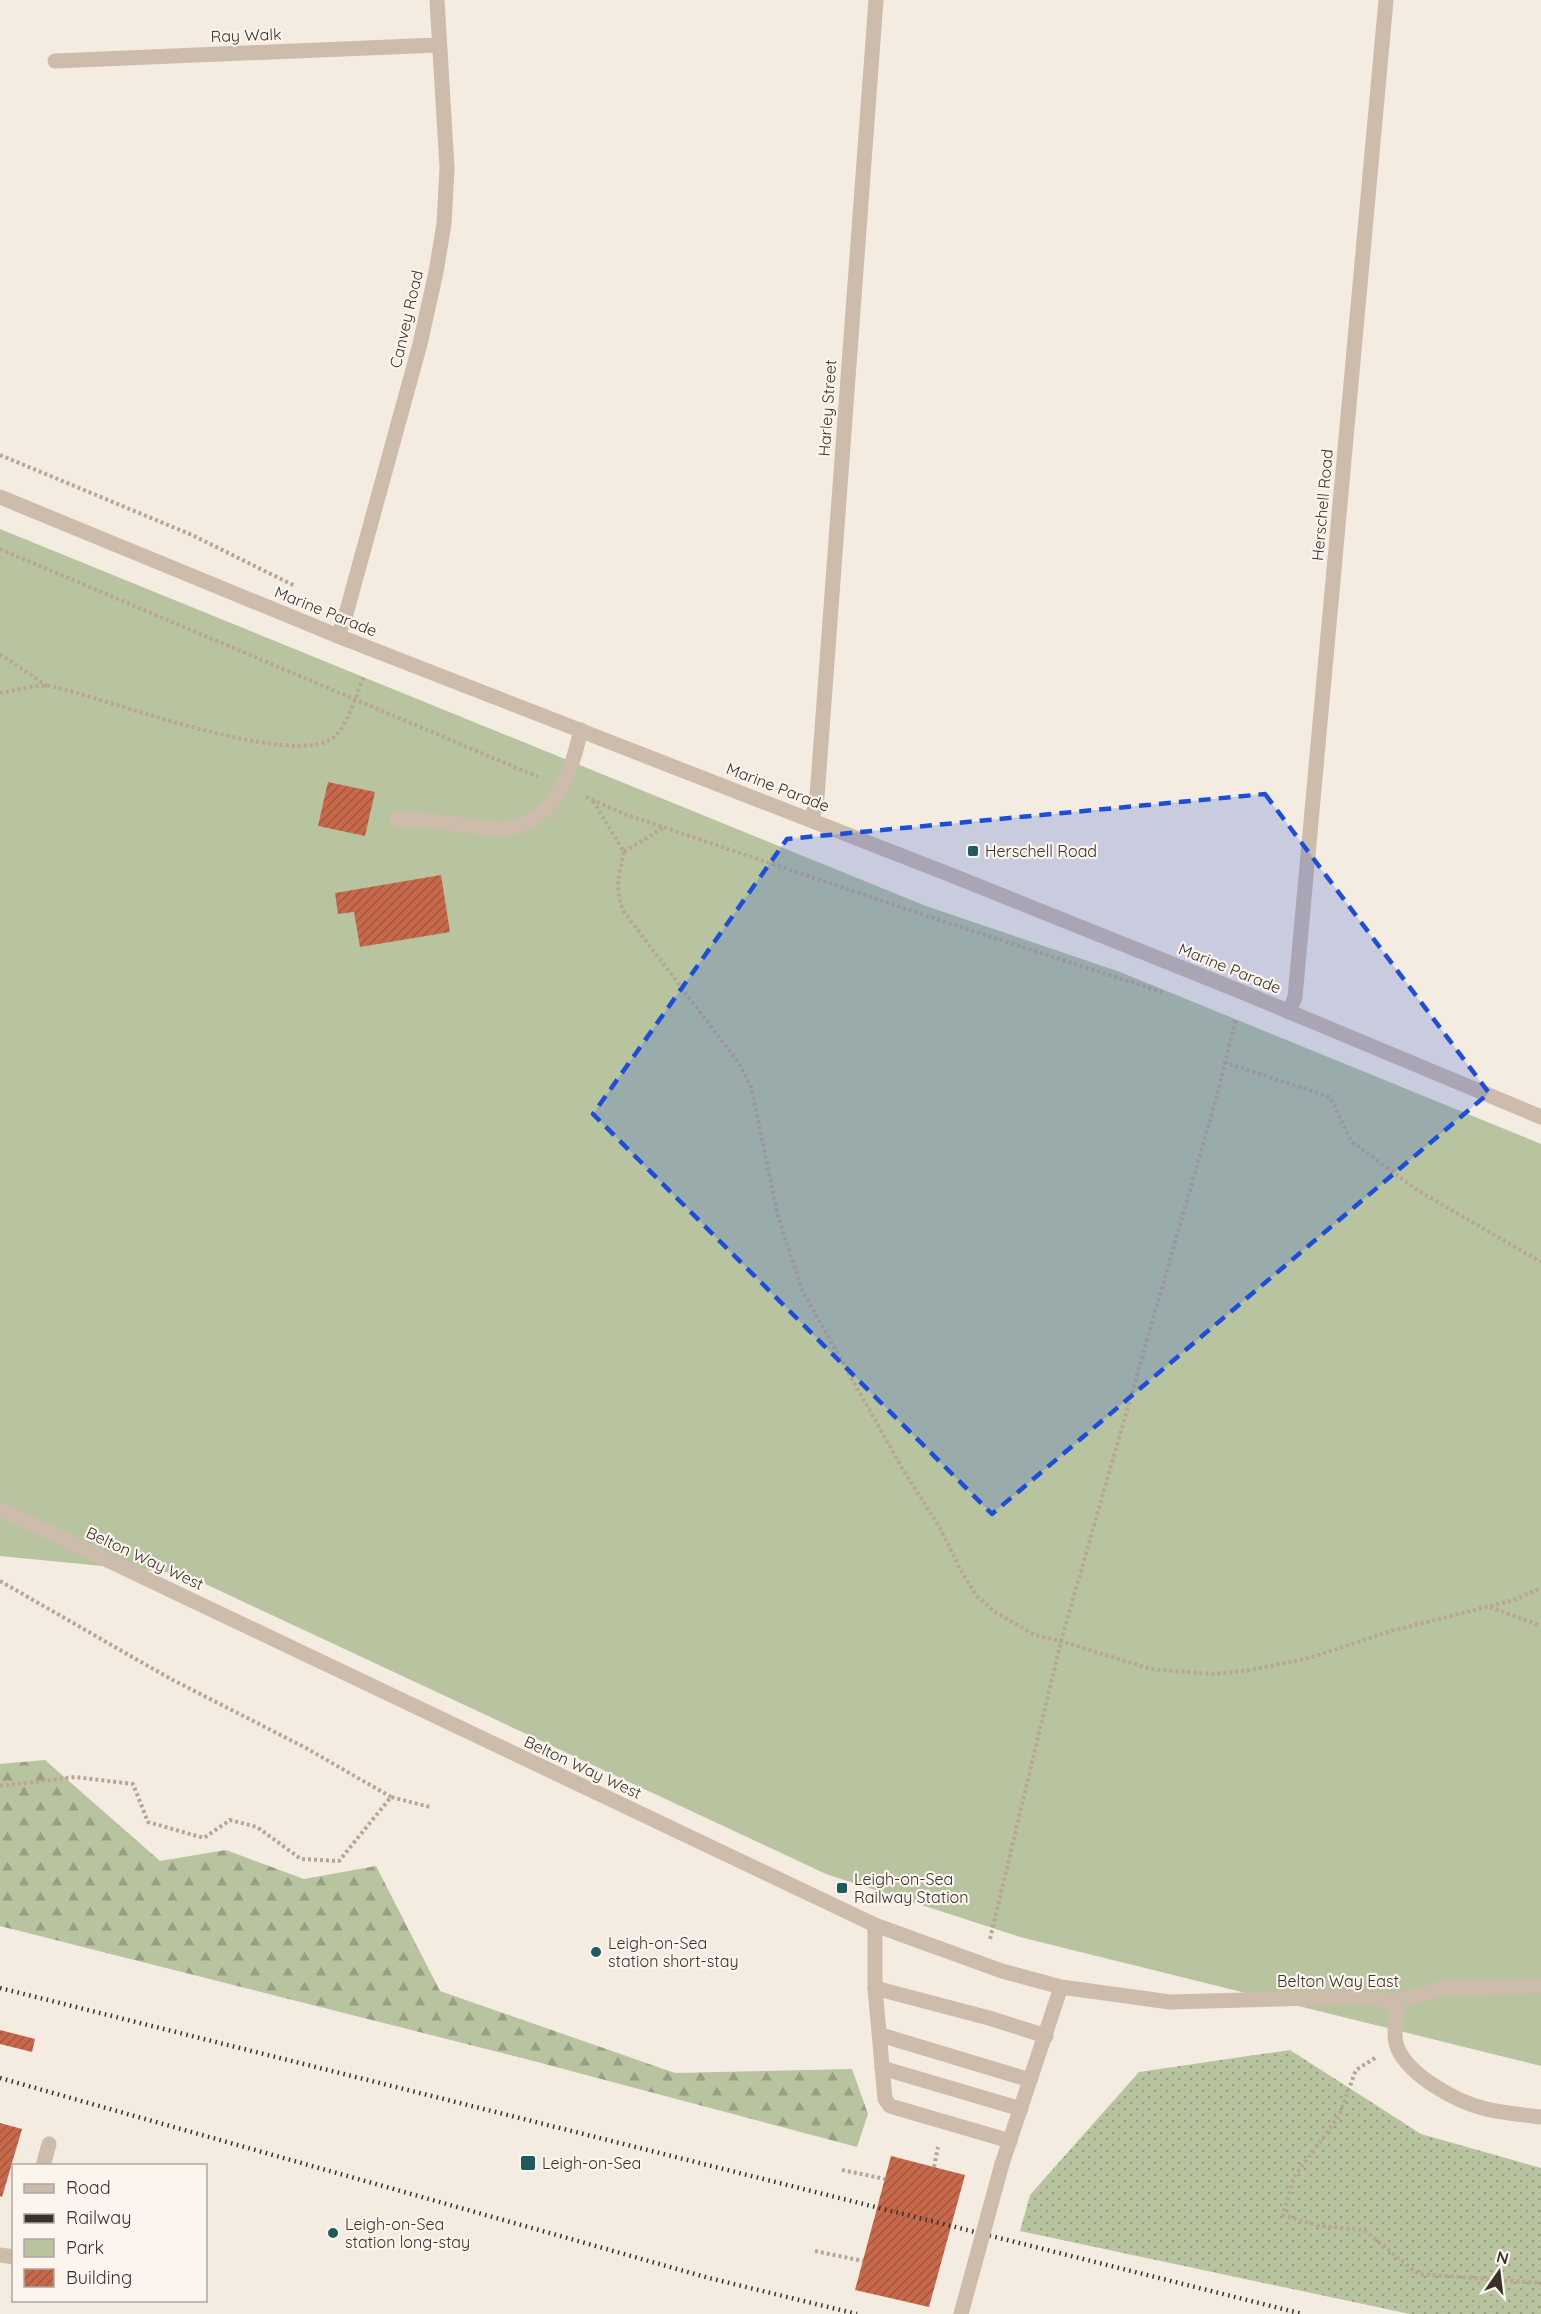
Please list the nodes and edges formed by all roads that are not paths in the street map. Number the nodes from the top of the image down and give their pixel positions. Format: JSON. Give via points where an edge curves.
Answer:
{"nodes":[{"id":1,"x":436,"y":0,"type":"edge"},
{"id":2,"x":876,"y":0,"type":"edge"},
{"id":3,"x":1386,"y":0,"type":"edge"},
{"id":4,"x":438,"y":45,"type":"junction"},
{"id":5,"x":55,"y":61,"type":"dead end"},
{"id":6,"x":0,"y":497,"type":"edge"},
{"id":7,"x":338,"y":636,"type":"junction"},
{"id":8,"x":581,"y":730,"type":"junction"},
{"id":9,"x":397,"y":819,"type":"dead end"},
{"id":10,"x":812,"y":819,"type":"junction"},
{"id":11,"x":1289,"y":1012,"type":"junction"},
{"id":12,"x":1541,"y":1117,"type":"edge"},
{"id":13,"x":0,"y":1509,"type":"edge"},
{"id":14,"x":875,"y":1925,"type":"junction"},
{"id":15,"x":1541,"y":1986,"type":"edge"},
{"id":16,"x":1061,"y":1987,"type":"junction"},
{"id":17,"x":875,"y":1988,"type":"junction"},
{"id":18,"x":1398,"y":2001,"type":"junction"},
{"id":19,"x":1170,"y":2002,"type":"joint"},
{"id":20,"x":881,"y":2035,"type":"junction"},
{"id":21,"x":1046,"y":2036,"type":"junction"},
{"id":22,"x":882,"y":2068,"type":"junction"},
{"id":23,"x":1030,"y":2080,"type":"junction"},
{"id":24,"x":1021,"y":2109,"type":"junction"},
{"id":25,"x":1541,"y":2117,"type":"edge"},
{"id":26,"x":1010,"y":2141,"type":"junction"},
{"id":27,"x":49,"y":2144,"type":"dead end"},
{"id":28,"x":44,"y":2164,"type":"edge"},
{"id":29,"x":961,"y":2314,"type":"edge"}],
"edges":[{"from":1,"to":4,"type":"street","name":"Canvey Road"},
{"from":2,"to":10,"type":"street","name":"Harley Street","via":[[817,797]]},
{"from":3,"to":11,"type":"street","name":"Herschell Road","via":[[1296,986]]},
{"from":4,"to":5,"type":"street","name":"Ray Walk"},
{"from":4,"to":7,"type":"street","name":"Canvey Road","via":[[447,168],[436,272],[417,356]]},
{"from":6,"to":7,"type":"street","name":"Marine Parade"},
{"from":7,"to":8,"type":"street","name":"Marine Parade"},
{"from":8,"to":9,"type":"street","via":[[570,771],[553,803],[520,825],[502,829]]},
{"from":8,"to":10,"type":"street","name":"Marine Parade"},
{"from":10,"to":11,"type":"street","name":"Marine Parade"},
{"from":11,"to":12,"type":"street","name":"Marine Parade"},
{"from":13,"to":14,"type":"street","name":"Belton Way West"},
{"from":14,"to":16,"type":"street","name":"Belton Way West","via":[[1002,1971]]},
{"from":14,"to":17,"type":"street"},
{"from":15,"to":18,"type":"street","name":"Belton Way East","via":[[1443,1988]]},
{"from":16,"to":19,"type":"street","name":"Belton Way West"},
{"from":16,"to":21,"type":"street"},
{"from":17,"to":20,"type":"street"},
{"from":17,"to":21,"type":"street"},
{"from":18,"to":19,"type":"street","name":"Belton Way East","via":[[1353,1996]]},
{"from":18,"to":25,"type":"street","via":[[1396,2042],[1414,2070],[1455,2098],[1485,2109]]},
{"from":20,"to":22,"type":"street"},
{"from":20,"to":23,"type":"street"},
{"from":21,"to":23,"type":"street"},
{"from":22,"to":24,"type":"street"},
{"from":22,"to":26,"type":"street","via":[[885,2099],[890,2106]]},
{"from":23,"to":24,"type":"street"},
{"from":24,"to":26,"type":"street"},
{"from":26,"to":29,"type":"street","bridge":true},
{"from":27,"to":28,"type":"street"}]}
